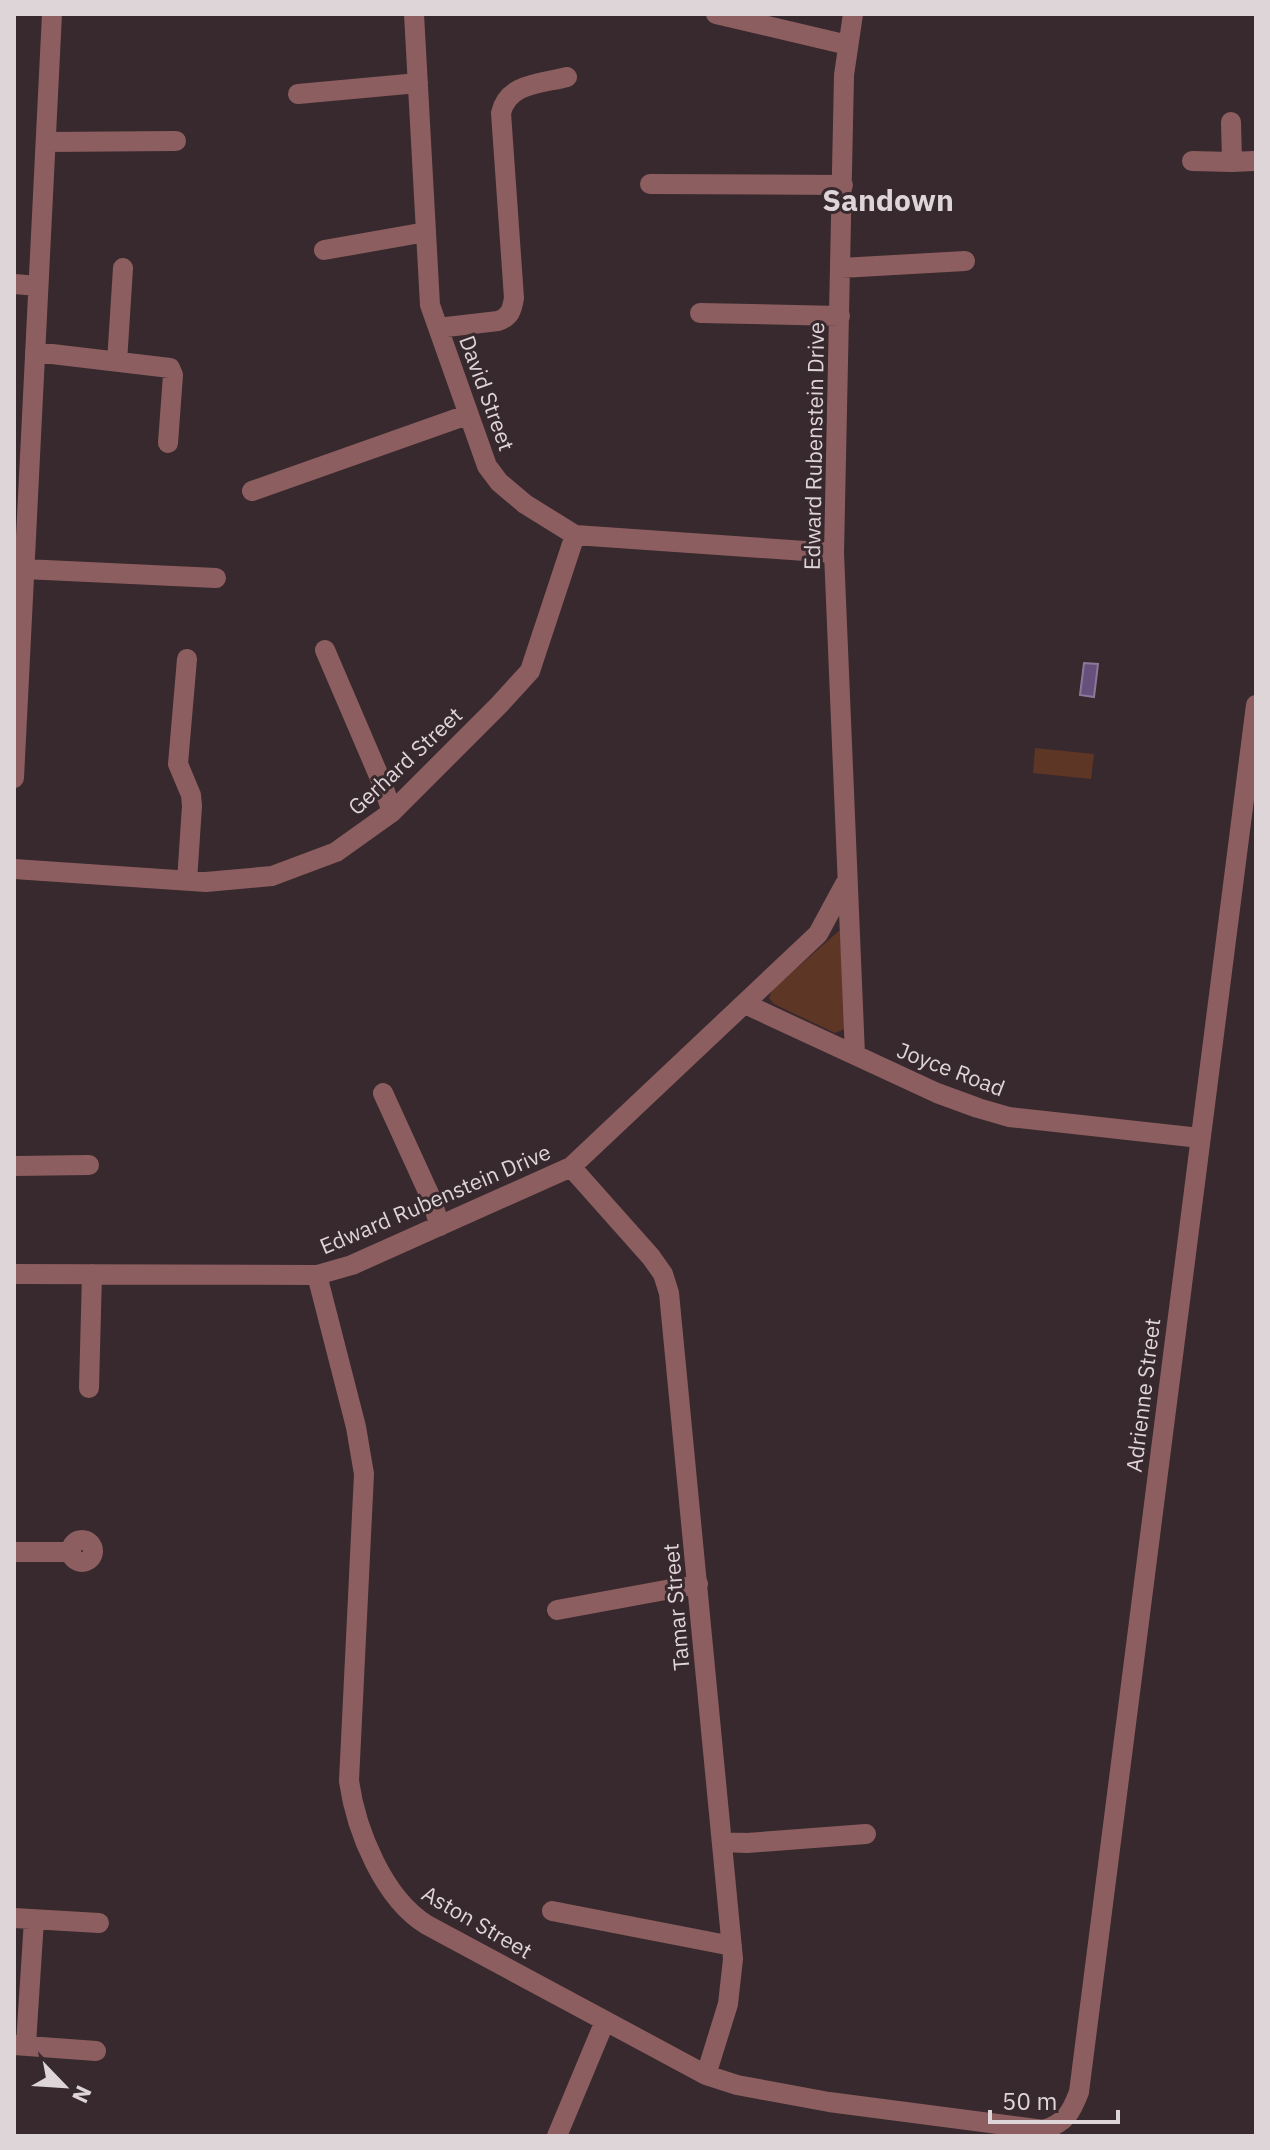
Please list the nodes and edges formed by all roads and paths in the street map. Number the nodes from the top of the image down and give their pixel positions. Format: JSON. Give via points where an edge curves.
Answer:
{"nodes":[{"id":1,"x":52,"y":14,"type":"edge"},
{"id":2,"x":414,"y":14,"type":"edge"},
{"id":3,"x":716,"y":14,"type":"edge"},
{"id":4,"x":853,"y":14,"type":"edge"},
{"id":5,"x":848,"y":45,"type":"junction"},
{"id":6,"x":567,"y":77,"type":"dead end"},
{"id":7,"x":418,"y":83,"type":"junction"},
{"id":8,"x":298,"y":94,"type":"dead end"},
{"id":9,"x":1231,"y":122,"type":"dead end"},
{"id":10,"x":176,"y":141,"type":"dead end"},
{"id":11,"x":46,"y":142,"type":"junction"},
{"id":12,"x":1192,"y":161,"type":"dead end"},
{"id":13,"x":1254,"y":161,"type":"edge"},
{"id":14,"x":1232,"y":162,"type":"junction"},
{"id":15,"x":650,"y":184,"type":"dead end"},
{"id":16,"x":843,"y":185,"type":"junction"},
{"id":17,"x":426,"y":232,"type":"junction"},
{"id":18,"x":324,"y":250,"type":"dead end"},
{"id":19,"x":965,"y":261,"type":"dead end"},
{"id":20,"x":123,"y":268,"type":"dead end"},
{"id":21,"x":841,"y":268,"type":"junction"},
{"id":22,"x":14,"y":284,"type":"edge"},
{"id":23,"x":38,"y":286,"type":"junction"},
{"id":24,"x":700,"y":313,"type":"dead end"},
{"id":25,"x":840,"y":316,"type":"junction"},
{"id":26,"x":438,"y":328,"type":"junction"},
{"id":27,"x":35,"y":352,"type":"junction"},
{"id":28,"x":117,"y":362,"type":"junction"},
{"id":29,"x":467,"y":415,"type":"junction"},
{"id":30,"x":168,"y":443,"type":"dead end"},
{"id":31,"x":252,"y":491,"type":"dead end"},
{"id":32,"x":575,"y":535,"type":"junction"},
{"id":33,"x":834,"y":553,"type":"junction"},
{"id":34,"x":24,"y":569,"type":"junction"},
{"id":35,"x":216,"y":578,"type":"dead end"},
{"id":36,"x":325,"y":650,"type":"dead end"},
{"id":37,"x":187,"y":659,"type":"dead end"},
{"id":38,"x":1256,"y":705,"type":"edge"},
{"id":39,"x":14,"y":778,"type":"edge"},
{"id":40,"x":392,"y":812,"type":"junction"},
{"id":41,"x":14,"y":869,"type":"edge"},
{"id":42,"x":846,"y":880,"type":"junction"},
{"id":43,"x":187,"y":881,"type":"junction"},
{"id":44,"x":745,"y":1004,"type":"junction"},
{"id":45,"x":855,"y":1055,"type":"junction"},
{"id":46,"x":383,"y":1093,"type":"dead end"},
{"id":47,"x":1200,"y":1138,"type":"junction"},
{"id":48,"x":89,"y":1165,"type":"dead end"},
{"id":49,"x":14,"y":1166,"type":"edge"},
{"id":50,"x":571,"y":1167,"type":"junction"},
{"id":51,"x":440,"y":1226,"type":"junction"},
{"id":52,"x":14,"y":1274,"type":"edge"},
{"id":53,"x":92,"y":1274,"type":"junction"},
{"id":54,"x":317,"y":1275,"type":"junction"},
{"id":55,"x":89,"y":1388,"type":"dead end"},
{"id":56,"x":14,"y":1552,"type":"edge"},
{"id":57,"x":71,"y":1552,"type":"dead end"},
{"id":58,"x":698,"y":1584,"type":"junction"},
{"id":59,"x":557,"y":1610,"type":"dead end"},
{"id":60,"x":866,"y":1834,"type":"dead end"},
{"id":61,"x":722,"y":1842,"type":"junction"},
{"id":62,"x":552,"y":1911,"type":"dead end"},
{"id":63,"x":24,"y":1919,"type":"edge"},
{"id":64,"x":99,"y":1923,"type":"dead end"},
{"id":65,"x":732,"y":1946,"type":"junction"},
{"id":66,"x":605,"y":2021,"type":"junction"},
{"id":67,"x":20,"y":2044,"type":"edge"},
{"id":68,"x":96,"y":2051,"type":"dead end"},
{"id":69,"x":706,"y":2075,"type":"junction"},
{"id":70,"x":1079,"y":2092,"type":"joint"},
{"id":71,"x":557,"y":2136,"type":"edge"}],
"edges":[{"from":1,"to":11,"type":"street"},
{"from":2,"to":7,"type":"street","name":"David Street"},
{"from":3,"to":5,"type":"street"},
{"from":4,"to":5,"type":"street","name":"Edward Rubenstein Drive"},
{"from":5,"to":16,"type":"street","name":"Edward Rubenstein Drive"},
{"from":6,"to":26,"type":"street","via":[[512,91],[501,113],[512,310],[498,321]]},
{"from":7,"to":8,"type":"street"},
{"from":7,"to":17,"type":"street","name":"David Street"},
{"from":9,"to":14,"type":"street"},
{"from":10,"to":11,"type":"street"},
{"from":11,"to":23,"type":"street"},
{"from":12,"to":14,"type":"street"},
{"from":13,"to":14,"type":"street"},
{"from":15,"to":16,"type":"street"},
{"from":16,"to":21,"type":"street","name":"Edward Rubenstein Drive"},
{"from":17,"to":18,"type":"street"},
{"from":17,"to":26,"type":"street","name":"David Street","via":[[430,305]]},
{"from":19,"to":21,"type":"street"},
{"from":20,"to":28,"type":"street"},
{"from":21,"to":25,"type":"street","name":"Edward Rubenstein Drive"},
{"from":22,"to":23,"type":"street"},
{"from":23,"to":27,"type":"street"},
{"from":24,"to":25,"type":"street"},
{"from":25,"to":33,"type":"street","name":"Edward Rubenstein Drive"},
{"from":26,"to":29,"type":"street","name":"David Street"},
{"from":27,"to":28,"type":"street"},
{"from":27,"to":34,"type":"street"},
{"from":28,"to":30,"type":"street","via":[[172,370]]},
{"from":29,"to":31,"type":"street"},
{"from":29,"to":32,"type":"street","name":"David Street","via":[[499,482],[545,519]]},
{"from":32,"to":33,"type":"street","name":"David Street"},
{"from":32,"to":40,"type":"street","name":"Gerhard Street","via":[[530,671]]},
{"from":33,"to":42,"type":"street","name":"Edward Rubenstein Drive"},
{"from":34,"to":35,"type":"street"},
{"from":34,"to":39,"type":"street"},
{"from":36,"to":40,"type":"street"},
{"from":37,"to":43,"type":"street","via":[[178,764],[192,806]]},
{"from":38,"to":47,"type":"street","name":"Adrienne Street"},
{"from":40,"to":43,"type":"street","name":"Gerhard Street","via":[[336,852],[272,876]]},
{"from":41,"to":43,"type":"street","name":"Gerhard Street"},
{"from":42,"to":44,"type":"street","name":"Edward Rubenstein Drive","via":[[818,934]]},
{"from":42,"to":45,"type":"street","name":"Edward Rubenstein Drive"},
{"from":44,"to":45,"type":"street","name":"Joyce Road"},
{"from":44,"to":50,"type":"street","name":"Edward Rubenstein Drive"},
{"from":45,"to":47,"type":"street","name":"Joyce Road","via":[[937,1093],[1009,1117]]},
{"from":46,"to":51,"type":"street"},
{"from":47,"to":70,"type":"street","name":"Adrienne Street"},
{"from":48,"to":49,"type":"street"},
{"from":50,"to":51,"type":"street","name":"Edward Rubenstein Drive"},
{"from":50,"to":58,"type":"street","name":"Tamar Street","via":[[651,1257],[669,1293]]},
{"from":51,"to":54,"type":"street","name":"Edward Rubenstein Drive"},
{"from":52,"to":53,"type":"street","name":"Edward Rubenstein Drive"},
{"from":53,"to":54,"type":"street","name":"Edward Rubenstein Drive"},
{"from":53,"to":55,"type":"street"},
{"from":54,"to":66,"type":"street","name":"Aston Street","via":[[364,1474],[349,1781],[363,1832],[397,1900],[412,1916]]},
{"from":56,"to":57,"type":"street"},
{"from":58,"to":59,"type":"street"},
{"from":58,"to":61,"type":"street","name":"Tamar Street"},
{"from":60,"to":61,"type":"street"},
{"from":61,"to":65,"type":"street","name":"Tamar Street"},
{"from":62,"to":65,"type":"street"},
{"from":63,"to":64,"type":"street"},
{"from":63,"to":67,"type":"street"},
{"from":65,"to":69,"type":"street","name":"Tamar Street","via":[[731,1992]]},
{"from":66,"to":69,"type":"street","name":"Aston Street"},
{"from":66,"to":71,"type":"street"},
{"from":67,"to":68,"type":"street"},
{"from":69,"to":70,"type":"street","name":"Aston Street","via":[[829,2102],[1044,2130],[1070,2116]]}]}
